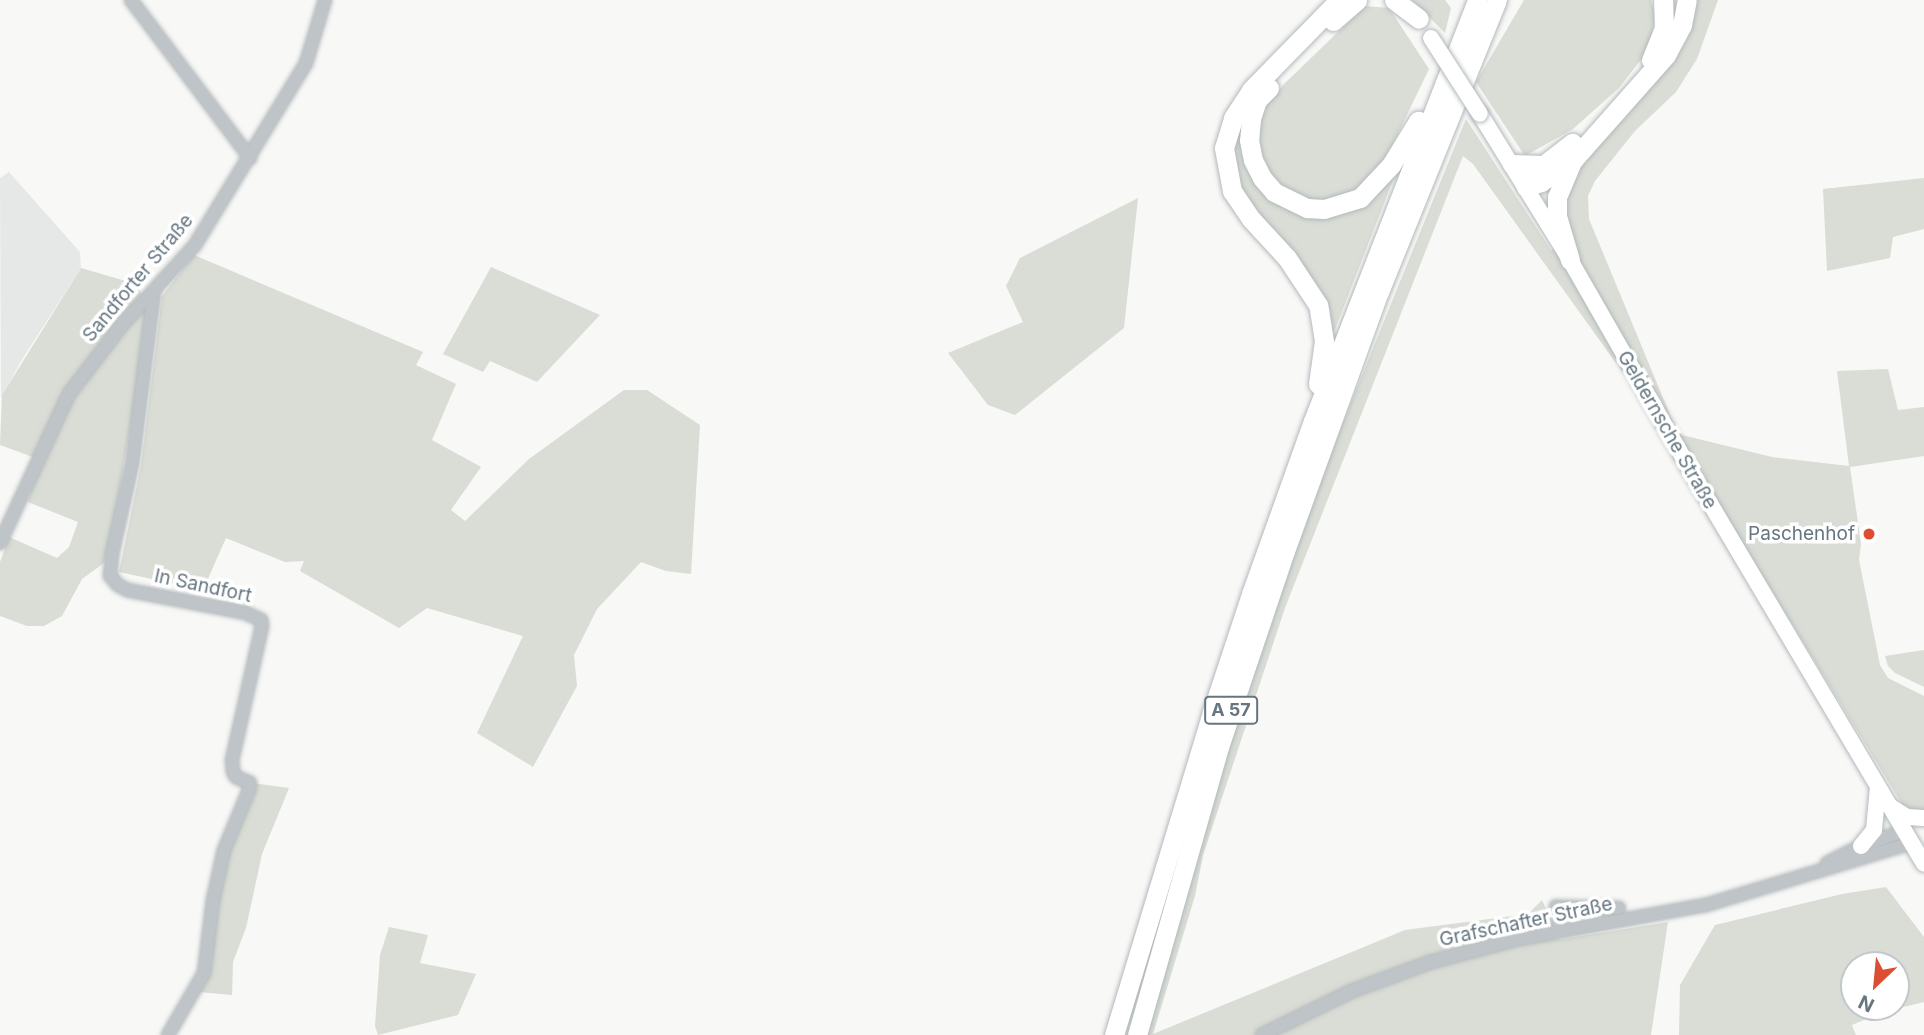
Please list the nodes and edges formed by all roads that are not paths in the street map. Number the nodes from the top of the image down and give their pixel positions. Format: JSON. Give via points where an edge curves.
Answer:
{"nodes":[{"id":1,"x":131,"y":0,"type":"edge"},
{"id":2,"x":325,"y":0,"type":"edge"},
{"id":3,"x":1331,"y":0,"type":"edge"},
{"id":4,"x":1339,"y":0,"type":"edge"},
{"id":5,"x":1357,"y":0,"type":"edge"},
{"id":6,"x":1394,"y":0,"type":"edge"},
{"id":7,"x":1404,"y":0,"type":"edge"},
{"id":8,"x":1477,"y":0,"type":"edge"},
{"id":9,"x":1497,"y":0,"type":"edge"},
{"id":10,"x":1512,"y":0,"type":"edge"},
{"id":11,"x":1663,"y":0,"type":"edge"},
{"id":12,"x":1688,"y":0,"type":"edge"},
{"id":13,"x":1319,"y":18,"type":"junction"},
{"id":14,"x":1419,"y":19,"type":"junction"},
{"id":15,"x":1470,"y":69,"type":"junction"},
{"id":16,"x":1445,"y":79,"type":"junction"},
{"id":17,"x":250,"y":158,"type":"junction"},
{"id":18,"x":1574,"y":159,"type":"junction"},
{"id":19,"x":1512,"y":163,"type":"junction"},
{"id":20,"x":1542,"y":165,"type":"junction"},
{"id":21,"x":1526,"y":187,"type":"junction"},
{"id":22,"x":1570,"y":260,"type":"junction"},
{"id":23,"x":154,"y":293,"type":"junction"},
{"id":24,"x":1313,"y":421,"type":"junction"},
{"id":25,"x":3,"y":529,"type":"edge"},
{"id":26,"x":0,"y":543,"type":"edge"},
{"id":27,"x":1878,"y":787,"type":"junction"},
{"id":28,"x":1889,"y":805,"type":"junction"},
{"id":29,"x":1924,"y":818,"type":"edge"},
{"id":30,"x":1924,"y":823,"type":"edge"},
{"id":31,"x":1913,"y":837,"type":"edge"},
{"id":32,"x":1861,"y":846,"type":"junction"},
{"id":33,"x":1924,"y":863,"type":"edge"},
{"id":34,"x":1807,"y":873,"type":"junction"},
{"id":35,"x":1619,"y":908,"type":"dead end"},
{"id":36,"x":1561,"y":931,"type":"junction"},
{"id":37,"x":168,"y":1035,"type":"edge"},
{"id":38,"x":1114,"y":1035,"type":"edge"},
{"id":39,"x":1137,"y":1035,"type":"edge"},
{"id":40,"x":1262,"y":1035,"type":"edge"}],
"edges":[{"from":1,"to":17,"type":"street"},
{"from":2,"to":17,"type":"street","name":"Sandforter Straße","via":[[306,63]]},
{"from":3,"to":13,"type":"highway"},
{"from":4,"to":13,"type":"highway"},
{"from":5,"to":16,"type":"highway","via":[[1257,100],[1249,140],[1257,169],[1274,192],[1299,205],[1324,209],[1360,198],[1391,165]]},
{"from":6,"to":14,"type":"highway"},
{"from":7,"to":14,"type":"main road","name":"Geldernsche Straße"},
{"from":8,"to":16,"type":"highway","number":"A 57"},
{"from":9,"to":15,"type":"highway","number":"A 57"},
{"from":10,"to":15,"type":"highway","via":[[1484,54]]},
{"from":11,"to":20,"type":"highway","via":[[1664,27],[1650,62],[1598,118]]},
{"from":12,"to":18,"type":"highway","via":[[1682,25],[1666,55]]},
{"from":13,"to":24,"type":"highway","via":[[1251,90],[1233,118],[1224,148],[1232,191],[1287,258],[1318,305],[1324,341]]},
{"from":14,"to":19,"type":"main road","name":"Geldernsche Straße","bridge":true},
{"from":15,"to":39,"type":"highway","number":"A 57","via":[[1379,292],[1281,564],[1219,747]]},
{"from":16,"to":24,"type":"highway","number":"A 57"},
{"from":17,"to":23,"type":"street","name":"Sandforter Straße","via":[[195,245]]},
{"from":18,"to":21,"type":"highway"},
{"from":18,"to":22,"type":"highway","via":[[1557,197],[1557,216]]},
{"from":19,"to":20,"type":"highway"},
{"from":19,"to":21,"type":"main road","name":"Geldernsche Straße"},
{"from":20,"to":21,"type":"highway"},
{"from":21,"to":22,"type":"main road","name":"Geldernsche Straße"},
{"from":22,"to":27,"type":"main road","name":"Geldernsche Straße"},
{"from":23,"to":25,"type":"street","name":"Sandforter Straße","via":[[122,325],[69,394]]},
{"from":23,"to":37,"type":"street","name":"In Sandfort","via":[[132,464],[110,576],[127,590],[246,613],[261,620],[262,626],[232,760],[233,772],[250,783],[249,790],[221,861],[204,973]]},
{"from":24,"to":38,"type":"highway","number":"A 57","via":[[1212,712]]},
{"from":25,"to":26,"type":"street","name":"Sandforter Straße"},
{"from":27,"to":28,"type":"main road","name":"Geldernsche Straße"},
{"from":27,"to":32,"type":"main road","via":[[1874,830]]},
{"from":28,"to":29,"type":"main road","via":[[1907,817]]},
{"from":28,"to":31,"type":"main road","name":"Geldernsche Straße"},
{"from":30,"to":31,"type":"main road"},
{"from":31,"to":32,"type":"street","name":"Grafschafter Straße"},
{"from":31,"to":33,"type":"main road","name":"Geldernsche Straße"},
{"from":31,"to":34,"type":"street","name":"Grafschafter Straße","via":[[1849,864]]},
{"from":32,"to":34,"type":"street","name":"Grafschafter Straße"},
{"from":34,"to":36,"type":"street","name":"Grafschafter Straße","via":[[1706,905]]},
{"from":35,"to":36,"type":"street","name":"Grafschafter Straße","via":[[1556,907]]},
{"from":36,"to":40,"type":"street","name":"Grafschafter Straße","via":[[1475,950],[1391,976]]}]}
